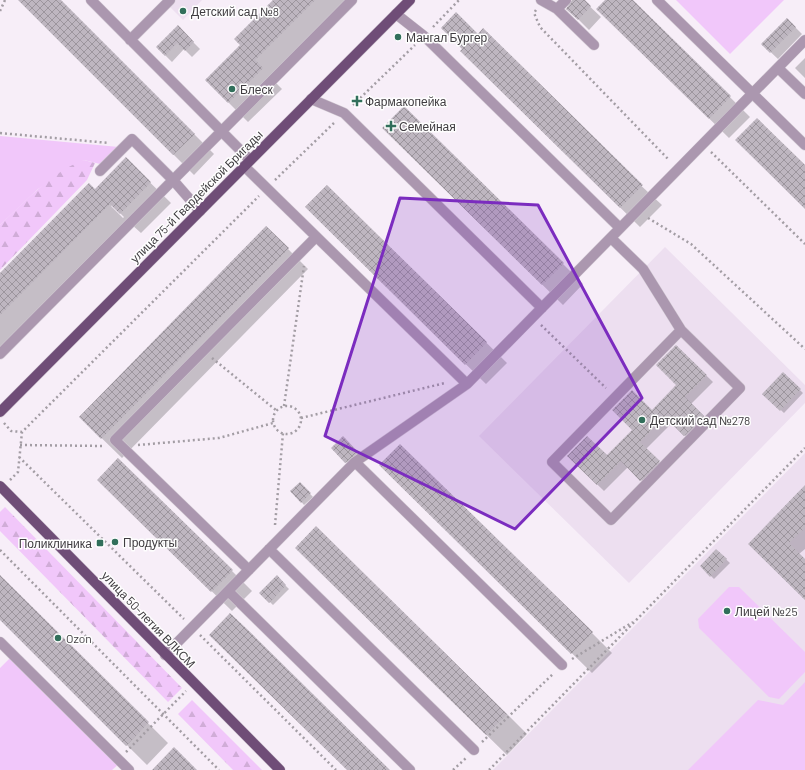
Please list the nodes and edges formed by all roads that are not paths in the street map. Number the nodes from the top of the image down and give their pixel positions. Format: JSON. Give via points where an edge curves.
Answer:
{"nodes":[{"id":1,"x":91,"y":0,"type":"edge"},
{"id":2,"x":170,"y":0,"type":"edge"},
{"id":3,"x":352,"y":0,"type":"edge"},
{"id":4,"x":410,"y":0,"type":"edge"},
{"id":5,"x":566,"y":0,"type":"edge"},
{"id":6,"x":657,"y":0,"type":"edge"},
{"id":7,"x":542,"y":1,"type":"edge"},
{"id":8,"x":557,"y":9,"type":"junction"},
{"id":9,"x":396,"y":14,"type":"junction"},
{"id":10,"x":130,"y":40,"type":"junction"},
{"id":11,"x":805,"y":40,"type":"edge"},
{"id":12,"x":594,"y":45,"type":"dead end"},
{"id":13,"x":778,"y":68,"type":"junction"},
{"id":14,"x":752,"y":94,"type":"junction"},
{"id":15,"x":805,"y":94,"type":"edge"},
{"id":16,"x":311,"y":99,"type":"junction"},
{"id":17,"x":222,"y":131,"type":"junction"},
{"id":18,"x":805,"y":145,"type":"edge"},
{"id":19,"x":247,"y":163,"type":"junction"},
{"id":20,"x":100,"y":171,"type":"dead end"},
{"id":21,"x":173,"y":180,"type":"junction"},
{"id":22,"x":200,"y":211,"type":"junction"},
{"id":23,"x":620,"y":228,"type":"junction"},
{"id":24,"x":316,"y":237,"type":"junction"},
{"id":25,"x":611,"y":238,"type":"junction"},
{"id":26,"x":542,"y":308,"type":"junction"},
{"id":27,"x":681,"y":330,"type":"junction"},
{"id":28,"x":0,"y":354,"type":"edge"},
{"id":29,"x":464,"y":382,"type":"junction"},
{"id":30,"x":0,"y":412,"type":"edge"},
{"id":31,"x":355,"y":462,"type":"junction"},
{"id":32,"x":0,"y":486,"type":"edge"},
{"id":33,"x":272,"y":547,"type":"junction"},
{"id":34,"x":248,"y":570,"type":"junction"},
{"id":35,"x":228,"y":591,"type":"junction"},
{"id":36,"x":0,"y":642,"type":"edge"},
{"id":37,"x":165,"y":655,"type":"junction"},
{"id":38,"x":562,"y":666,"type":"road end"},
{"id":39,"x":474,"y":750,"type":"road end"},
{"id":40,"x":129,"y":770,"type":"edge"},
{"id":41,"x":280,"y":770,"type":"edge"},
{"id":42,"x":410,"y":770,"type":"edge"}],
"edges":[{"from":1,"to":10,"type":"lane"},
{"from":2,"to":10,"type":"lane"},
{"from":3,"to":17,"type":"lane"},
{"from":4,"to":9,"type":"main road","name":"улица 75-й Гвардейской Бригады"},
{"from":5,"to":8,"type":"lane"},
{"from":6,"to":14,"type":"lane"},
{"from":7,"to":8,"type":"lane"},
{"from":8,"to":12,"type":"lane"},
{"from":9,"to":16,"type":"main road","name":"улица 75-й Гвардейской Бригады"},
{"from":9,"to":23,"type":"lane","via":[[424,36]]},
{"from":10,"to":17,"type":"lane"},
{"from":11,"to":13,"type":"lane"},
{"from":13,"to":14,"type":"lane"},
{"from":13,"to":15,"type":"lane"},
{"from":14,"to":18,"type":"lane"},
{"from":14,"to":23,"type":"lane"},
{"from":16,"to":19,"type":"main road","name":"улица 75-й Гвардейской Бригады"},
{"from":16,"to":26,"type":"lane","via":[[344,113]]},
{"from":17,"to":19,"type":"lane"},
{"from":17,"to":21,"type":"lane"},
{"from":19,"to":22,"type":"main road","name":"улица 75-й Гвардейской Бригады"},
{"from":19,"to":24,"type":"lane","via":[[267,188]]},
{"from":20,"to":21,"type":"lane","via":[[132,139]]},
{"from":21,"to":22,"type":"lane"},
{"from":21,"to":28,"type":"lane"},
{"from":22,"to":30,"type":"main road","name":"улица 75-й Гвардейской Бригады"},
{"from":23,"to":25,"type":"lane"},
{"from":24,"to":29,"type":"lane"},
{"from":24,"to":34,"type":"lane","via":[[115,440]]},
{"from":25,"to":26,"type":"lane"},
{"from":25,"to":27,"type":"lane","via":[[643,269]]},
{"from":26,"to":29,"type":"lane"},
{"from":27,"to":27,"type":"lane","via":[[740,388],[611,520],[552,462]]},
{"from":29,"to":31,"type":"lane"},
{"from":31,"to":33,"type":"lane"},
{"from":31,"to":38,"type":"lane"},
{"from":32,"to":37,"type":"main road","name":"улица 50-летия ВЛКСМ"},
{"from":33,"to":34,"type":"lane"},
{"from":33,"to":39,"type":"lane"},
{"from":34,"to":35,"type":"lane"},
{"from":35,"to":37,"type":"lane"},
{"from":35,"to":42,"type":"lane"},
{"from":36,"to":40,"type":"lane"},
{"from":37,"to":41,"type":"main road","name":"улица 50-летия ВЛКСМ"}]}
